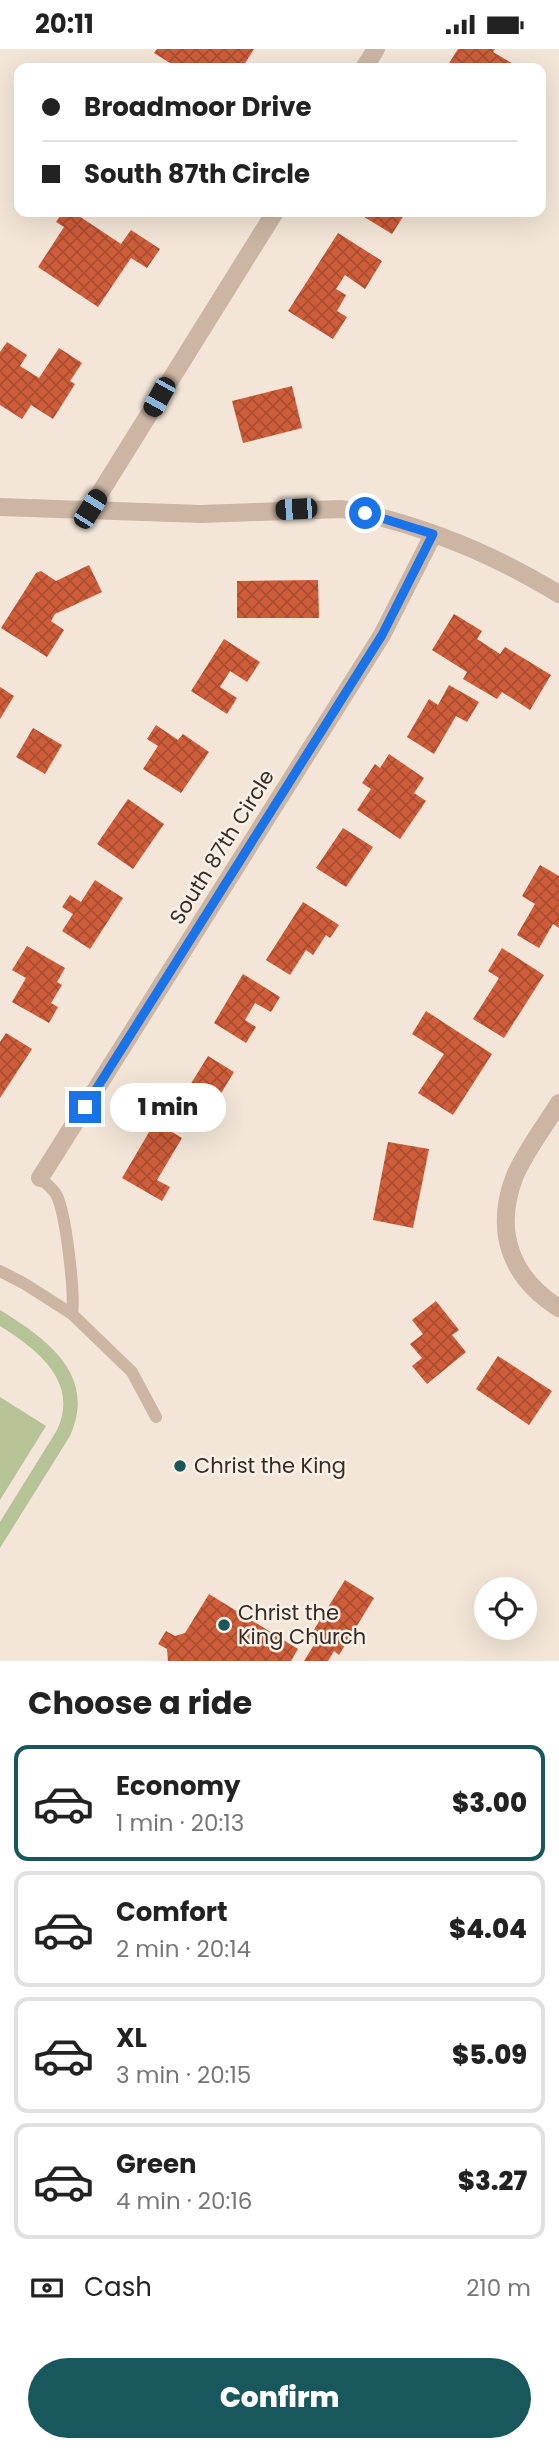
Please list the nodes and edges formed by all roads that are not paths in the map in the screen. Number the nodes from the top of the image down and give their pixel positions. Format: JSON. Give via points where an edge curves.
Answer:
{"nodes":[{"id":1,"x":272,"y":217,"type":"edge"},
{"id":2,"x":0,"y":507,"type":"edge"},
{"id":3,"x":90,"y":509,"type":"junction"},
{"id":4,"x":433,"y":534,"type":"junction"},
{"id":5,"x":559,"y":594,"type":"edge"},
{"id":6,"x":559,"y":1103,"type":"edge"},
{"id":7,"x":40,"y":1178,"type":"joint"},
{"id":8,"x":0,"y":1271,"type":"edge"},
{"id":9,"x":559,"y":1308,"type":"edge"},
{"id":10,"x":72,"y":1314,"type":"junction"},
{"id":11,"x":156,"y":1417,"type":"dead end"}],
"edges":[{"from":1,"to":3,"type":"street"},
{"from":2,"to":3,"type":"street"},
{"from":3,"to":4,"type":"street","via":[[201,514],[342,509]]},
{"from":4,"to":5,"type":"street","via":[[490,556]]},
{"from":4,"to":7,"type":"street","name":"South 87th Circle","via":[[382,635]]},
{"from":6,"to":9,"type":"street","via":[[515,1175],[506,1203],[505,1229],[513,1261],[530,1286]]},
{"from":7,"to":10,"type":"lane","via":[[57,1195],[61,1210],[73,1288]]},
{"from":8,"to":10,"type":"lane"},
{"from":10,"to":11,"type":"lane","via":[[132,1372]]}]}
